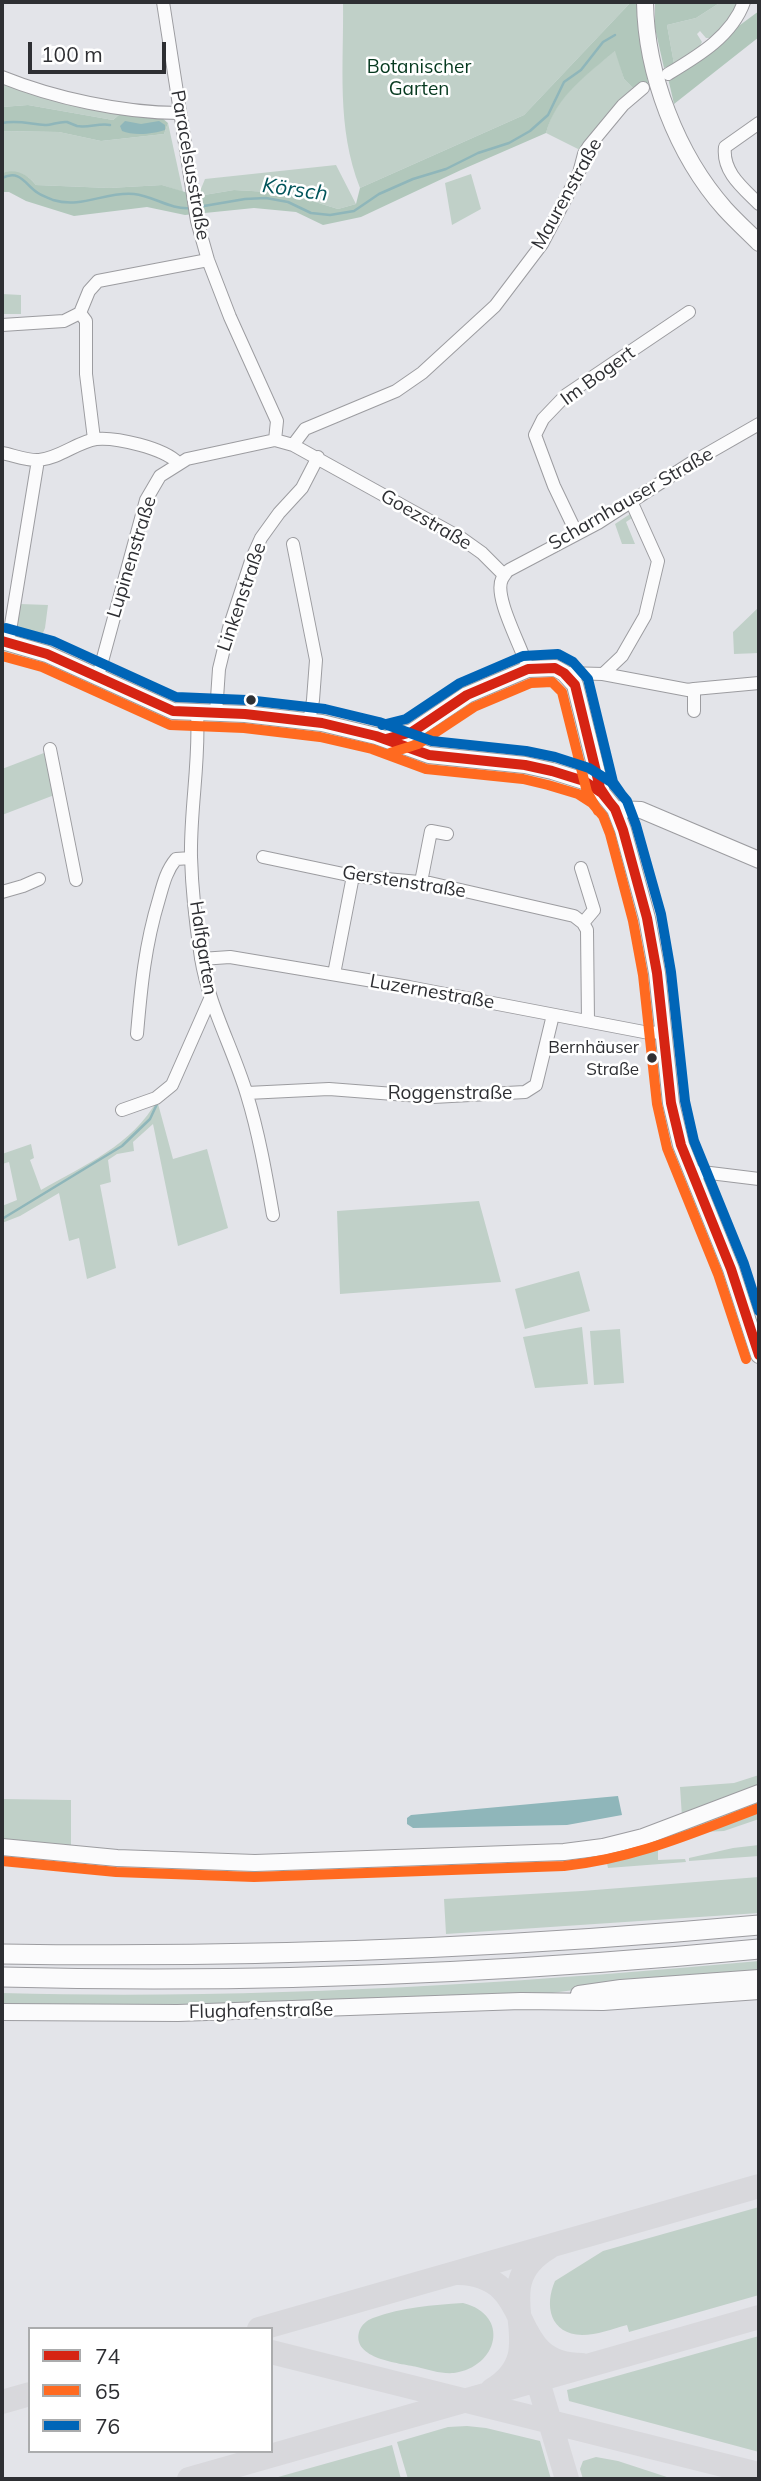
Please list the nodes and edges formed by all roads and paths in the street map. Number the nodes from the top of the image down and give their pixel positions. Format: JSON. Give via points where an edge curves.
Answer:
{"nodes":[{"id":1,"x":163,"y":2,"type":"edge"},
{"id":2,"x":645,"y":2,"type":"edge"},
{"id":3,"x":744,"y":2,"type":"edge"},
{"id":4,"x":668,"y":74,"type":"dead end"},
{"id":5,"x":2,"y":77,"type":"edge"},
{"id":6,"x":643,"y":88,"type":"dead end"},
{"id":7,"x":179,"y":113,"type":"junction"},
{"id":8,"x":759,"y":123,"type":"edge"},
{"id":9,"x":759,"y":204,"type":"edge"},
{"id":10,"x":759,"y":243,"type":"edge"},
{"id":11,"x":208,"y":260,"type":"junction"},
{"id":12,"x":689,"y":312,"type":"dead end"},
{"id":13,"x":80,"y":313,"type":"junction"},
{"id":14,"x":2,"y":325,"type":"edge"},
{"id":15,"x":759,"y":424,"type":"edge"},
{"id":16,"x":94,"y":439,"type":"junction"},
{"id":17,"x":275,"y":440,"type":"junction"},
{"id":18,"x":293,"y":445,"type":"junction"},
{"id":19,"x":2,"y":453,"type":"edge"},
{"id":20,"x":318,"y":457,"type":"junction"},
{"id":21,"x":38,"y":460,"type":"junction"},
{"id":22,"x":178,"y":463,"type":"junction"},
{"id":23,"x":631,"y":501,"type":"junction"},
{"id":24,"x":577,"y":534,"type":"junction"},
{"id":25,"x":293,"y":544,"type":"dead end"},
{"id":26,"x":504,"y":575,"type":"junction"},
{"id":27,"x":5,"y":642,"type":"edge"},
{"id":28,"x":528,"y":669,"type":"junction"},
{"id":29,"x":603,"y":674,"type":"junction"},
{"id":30,"x":95,"y":677,"type":"junction"},
{"id":31,"x":575,"y":677,"type":"junction"},
{"id":32,"x":759,"y":683,"type":"edge"},
{"id":33,"x":694,"y":689,"type":"junction"},
{"id":34,"x":694,"y":711,"type":"dead end"},
{"id":35,"x":197,"y":713,"type":"junction"},
{"id":36,"x":216,"y":713,"type":"junction"},
{"id":37,"x":309,"y":721,"type":"junction"},
{"id":38,"x":412,"y":732,"type":"junction"},
{"id":39,"x":386,"y":740,"type":"junction"},
{"id":40,"x":50,"y":749,"type":"dead end"},
{"id":41,"x":417,"y":752,"type":"junction"},
{"id":42,"x":590,"y":776,"type":"junction"},
{"id":43,"x":615,"y":809,"type":"junction"},
{"id":44,"x":447,"y":834,"type":"dead end"},
{"id":45,"x":263,"y":857,"type":"dead end"},
{"id":46,"x":191,"y":858,"type":"junction"},
{"id":47,"x":759,"y":860,"type":"edge"},
{"id":48,"x":581,"y":868,"type":"dead end"},
{"id":49,"x":353,"y":876,"type":"junction"},
{"id":50,"x":39,"y":878,"type":"dead end"},
{"id":51,"x":76,"y":880,"type":"dead end"},
{"id":52,"x":421,"y":882,"type":"junction"},
{"id":53,"x":2,"y":892,"type":"edge"},
{"id":54,"x":583,"y":923,"type":"junction"},
{"id":55,"x":201,"y":959,"type":"junction"},
{"id":56,"x":334,"y":974,"type":"junction"},
{"id":57,"x":210,"y":999,"type":"junction"},
{"id":58,"x":553,"y":1015,"type":"junction"},
{"id":59,"x":588,"y":1021,"type":"junction"},
{"id":60,"x":662,"y":1032,"type":"junction"},
{"id":61,"x":137,"y":1034,"type":"dead end"},
{"id":62,"x":247,"y":1093,"type":"junction"},
{"id":63,"x":122,"y":1110,"type":"dead end"},
{"id":64,"x":692,"y":1173,"type":"junction"},
{"id":65,"x":759,"y":1180,"type":"edge"},
{"id":66,"x":273,"y":1215,"type":"dead end"},
{"id":67,"x":759,"y":1355,"type":"edge"},
{"id":68,"x":759,"y":1793,"type":"edge"},
{"id":69,"x":2,"y":1847,"type":"edge"},
{"id":70,"x":759,"y":1925,"type":"edge"},
{"id":71,"x":759,"y":1949,"type":"edge"},
{"id":72,"x":2,"y":1954,"type":"edge"},
{"id":73,"x":2,"y":1977,"type":"edge"},
{"id":74,"x":759,"y":1978,"type":"edge"},
{"id":75,"x":759,"y":1991,"type":"edge"},
{"id":76,"x":521,"y":2001,"type":"junction"},
{"id":77,"x":2,"y":2012,"type":"edge"}],
"edges":[{"from":1,"to":7,"type":"street","name":"Paracelsusstraße"},
{"from":2,"to":10,"type":"main road","via":[[655,74],[674,127],[718,199]]},
{"from":3,"to":4,"type":"street","via":[[730,29]]},
{"from":5,"to":7,"type":"street","via":[[118,109]]},
{"from":6,"to":18,"type":"street","name":"Maurenstraße","via":[[589,146],[542,244],[495,306],[396,391],[305,429]]},
{"from":7,"to":11,"type":"street","name":"Paracelsusstraße"},
{"from":8,"to":9,"type":"street","via":[[725,147],[724,156],[740,185]]},
{"from":11,"to":13,"type":"street","via":[[98,281]]},
{"from":11,"to":17,"type":"street","name":"Paracelsusstraße","via":[[277,421]]},
{"from":12,"to":24,"type":"street","name":"Im Bogert","via":[[566,395],[543,419],[535,435]]},
{"from":13,"to":14,"type":"street","via":[[64,321]]},
{"from":13,"to":16,"type":"street","via":[[86,320],[86,374]]},
{"from":15,"to":23,"type":"street","name":"Scharnhauser Straße"},
{"from":16,"to":21,"type":"street"},
{"from":16,"to":22,"type":"street","via":[[162,452]]},
{"from":17,"to":18,"type":"street","name":"Goezstraße"},
{"from":17,"to":22,"type":"street","name":"Lupinenstraße"},
{"from":18,"to":20,"type":"street","name":"Goezstraße"},
{"from":19,"to":21,"type":"street"},
{"from":20,"to":26,"type":"street","name":"Goezstraße","via":[[461,538]]},
{"from":20,"to":36,"type":"street","name":"Linkenstraße","via":[[302,488],[261,538],[253,558],[219,669]]},
{"from":21,"to":27,"type":"street"},
{"from":22,"to":30,"type":"street","name":"Lupinenstraße","via":[[160,476],[146,500]]},
{"from":23,"to":24,"type":"street","name":"Scharnhauser Straße"},
{"from":23,"to":29,"type":"street","via":[[658,561],[645,616],[622,656]]},
{"from":24,"to":26,"type":"street","name":"Scharnhauser Straße"},
{"from":25,"to":37,"type":"street","via":[[316,660]]},
{"from":26,"to":28,"type":"street","via":[[500,584],[505,608]]},
{"from":27,"to":30,"type":"main road","via":[[47,654]]},
{"from":28,"to":31,"type":"main road","via":[[550,668]]},
{"from":28,"to":38,"type":"main road","via":[[467,695]]},
{"from":29,"to":31,"type":"street"},
{"from":29,"to":33,"type":"street"},
{"from":30,"to":35,"type":"main road","via":[[159,707]]},
{"from":31,"to":42,"type":"main road"},
{"from":32,"to":33,"type":"street"},
{"from":33,"to":34,"type":"street"},
{"from":35,"to":36,"type":"main road"},
{"from":35,"to":46,"type":"street","name":"Halfgarten"},
{"from":36,"to":37,"type":"main road"},
{"from":37,"to":39,"type":"main road"},
{"from":38,"to":39,"type":"main road"},
{"from":38,"to":41,"type":"main road"},
{"from":39,"to":41,"type":"main road"},
{"from":40,"to":51,"type":"street"},
{"from":41,"to":42,"type":"main road"},
{"from":42,"to":43,"type":"main road"},
{"from":43,"to":47,"type":"main road","via":[[641,810]]},
{"from":43,"to":60,"type":"main road","via":[[653,945]]},
{"from":44,"to":52,"type":"street","via":[[431,831]]},
{"from":45,"to":49,"type":"street","name":"Gerstenstraße"},
{"from":46,"to":55,"type":"street","name":"Halfgarten"},
{"from":46,"to":61,"type":"street","via":[[176,859],[160,895],[143,963]]},
{"from":48,"to":54,"type":"street","via":[[594,910]]},
{"from":49,"to":52,"type":"street","name":"Gerstenstraße"},
{"from":49,"to":56,"type":"street"},
{"from":50,"to":53,"type":"street"},
{"from":52,"to":54,"type":"street","name":"Gerstenstraße","via":[[573,916]]},
{"from":54,"to":59,"type":"street","via":[[587,930]]},
{"from":55,"to":56,"type":"street","name":"Luzernestraße","via":[[230,957]]},
{"from":55,"to":57,"type":"street","name":"Halfgarten"},
{"from":56,"to":58,"type":"street","name":"Luzernestraße"},
{"from":57,"to":62,"type":"street","name":"Halfgarten"},
{"from":57,"to":63,"type":"street","via":[[172,1085],[156,1098]]},
{"from":58,"to":59,"type":"street","name":"Luzernestraße"},
{"from":58,"to":62,"type":"street","name":"Roggenstraße","via":[[536,1086],[525,1092],[433,1097],[329,1089]]},
{"from":59,"to":60,"type":"street","name":"Luzernestraße"},
{"from":60,"to":64,"type":"main road","via":[[675,1121]]},
{"from":62,"to":66,"type":"street","name":"Halfgarten"},
{"from":64,"to":65,"type":"street"},
{"from":64,"to":67,"type":"main road","via":[[732,1269]]},
{"from":68,"to":69,"type":"main road","via":[[643,1838],[564,1852],[255,1863],[117,1858]]},
{"from":70,"to":72,"type":"highway","via":[[425,1949]]},
{"from":71,"to":73,"type":"highway","via":[[376,1974]]},
{"from":74,"to":76,"type":"main road","name":"Flughafenstraße"},
{"from":75,"to":76,"type":"main road","name":"Flughafenstraße","via":[[616,2001]]},
{"from":76,"to":77,"type":"main road","name":"Flughafenstraße","via":[[263,2011]]}]}
